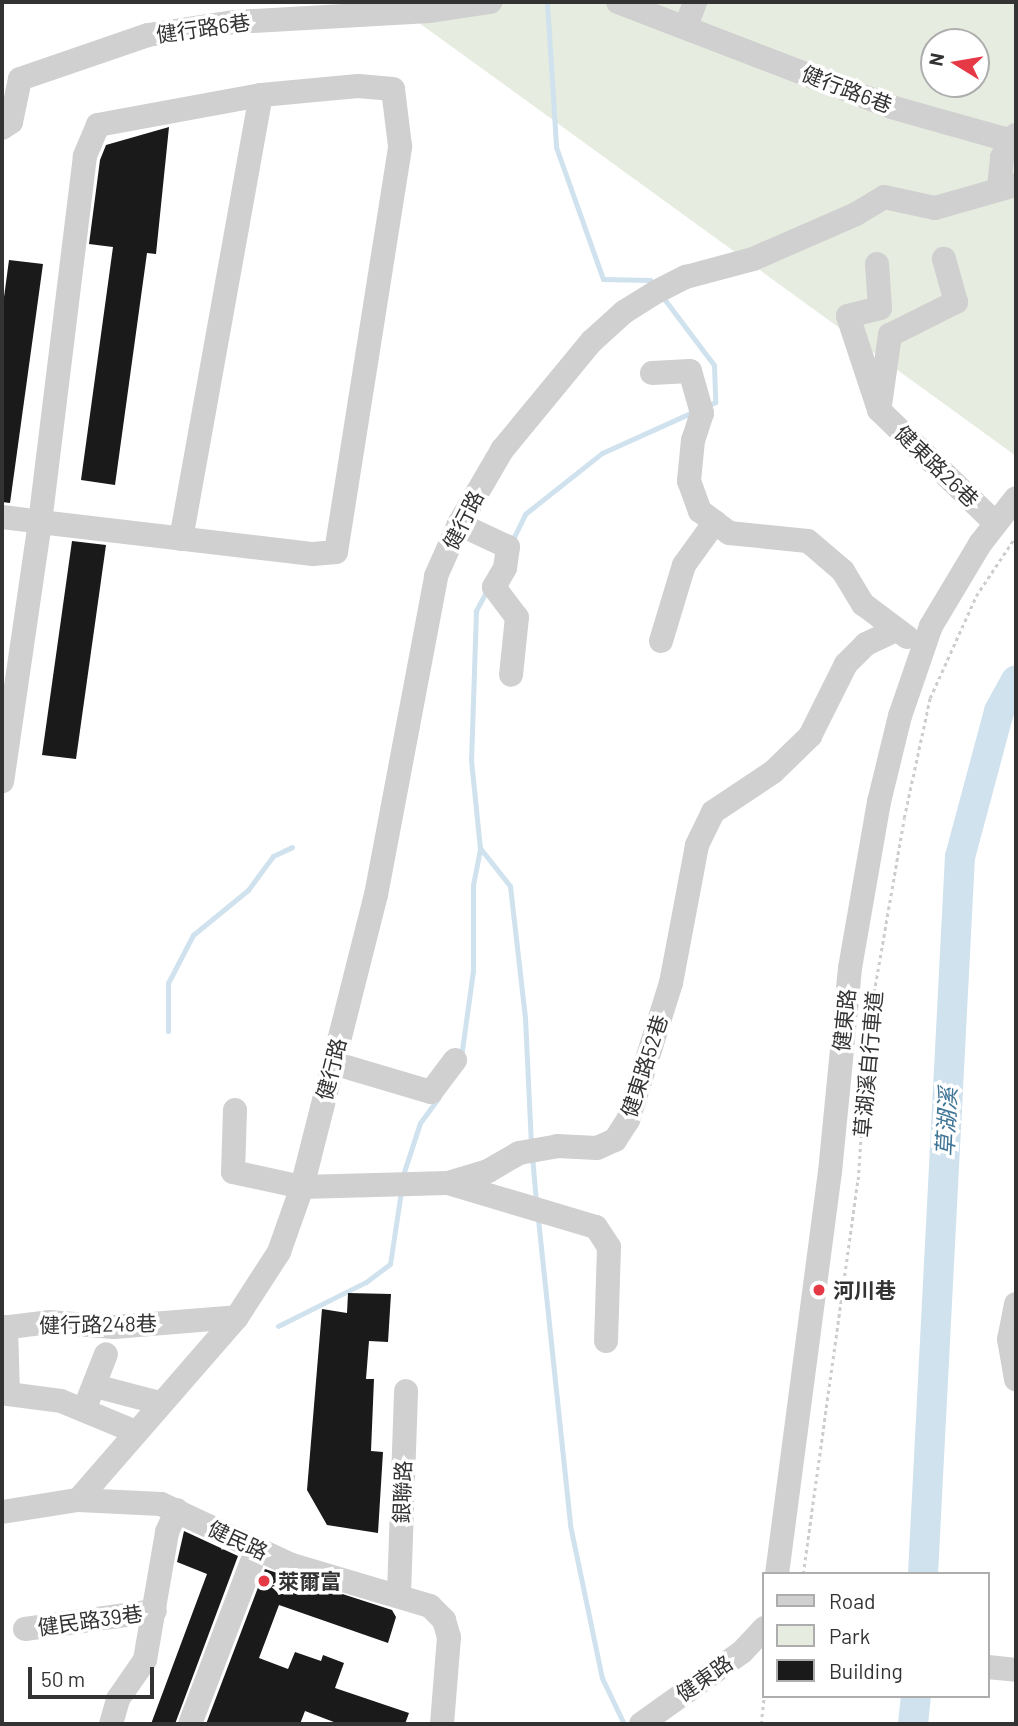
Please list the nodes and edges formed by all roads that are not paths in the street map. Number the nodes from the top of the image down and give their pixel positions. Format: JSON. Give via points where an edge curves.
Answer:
{"nodes":[{"id":1,"x":490,"y":2,"type":"edge"},
{"id":2,"x":618,"y":2,"type":"edge"},
{"id":3,"x":695,"y":2,"type":"edge"},
{"id":4,"x":686,"y":26,"type":"junction"},
{"id":5,"x":261,"y":95,"type":"junction"},
{"id":6,"x":2,"y":128,"type":"edge"},
{"id":7,"x":1014,"y":138,"type":"edge"},
{"id":8,"x":1008,"y":186,"type":"edge"},
{"id":9,"x":944,"y":259,"type":"dead end"},
{"id":10,"x":877,"y":264,"type":"dead end"},
{"id":11,"x":652,"y":373,"type":"dead end"},
{"id":12,"x":879,"y":410,"type":"junction"},
{"id":13,"x":1016,"y":498,"type":"edge"},
{"id":14,"x":2,"y":517,"type":"edge"},
{"id":15,"x":40,"y":522,"type":"junction"},
{"id":16,"x":715,"y":522,"type":"junction"},
{"id":17,"x":995,"y":523,"type":"junction"},
{"id":18,"x":459,"y":524,"type":"junction"},
{"id":19,"x":181,"y":539,"type":"junction"},
{"id":20,"x":894,"y":631,"type":"junction"},
{"id":21,"x":661,"y":641,"type":"dead end"},
{"id":22,"x":923,"y":645,"type":"junction"},
{"id":23,"x":511,"y":675,"type":"dead end"},
{"id":24,"x":2,"y":781,"type":"edge"},
{"id":25,"x":455,"y":1060,"type":"dead end"},
{"id":26,"x":333,"y":1063,"type":"junction"},
{"id":27,"x":235,"y":1110,"type":"dead end"},
{"id":28,"x":448,"y":1184,"type":"junction"},
{"id":29,"x":302,"y":1187,"type":"junction"},
{"id":30,"x":1016,"y":1304,"type":"edge"},
{"id":31,"x":237,"y":1317,"type":"junction"},
{"id":32,"x":4,"y":1327,"type":"edge"},
{"id":33,"x":606,"y":1340,"type":"dead end"},
{"id":34,"x":106,"y":1354,"type":"dead end"},
{"id":35,"x":1016,"y":1379,"type":"edge"},
{"id":36,"x":95,"y":1387,"type":"junction"},
{"id":37,"x":406,"y":1391,"type":"dead end"},
{"id":38,"x":160,"y":1403,"type":"junction"},
{"id":39,"x":83,"y":1410,"type":"junction"},
{"id":40,"x":135,"y":1432,"type":"junction"},
{"id":41,"x":2,"y":1500,"type":"edge"},
{"id":42,"x":78,"y":1500,"type":"junction"},
{"id":43,"x":177,"y":1510,"type":"junction"},
{"id":44,"x":2,"y":1512,"type":"edge"},
{"id":45,"x":257,"y":1549,"type":"junction"},
{"id":46,"x":777,"y":1572,"type":"edge"},
{"id":47,"x":399,"y":1594,"type":"junction"},
{"id":48,"x":155,"y":1611,"type":"junction"},
{"id":49,"x":25,"y":1629,"type":"dead end"},
{"id":50,"x":762,"y":1632,"type":"edge"},
{"id":51,"x":753,"y":1650,"type":"edge"},
{"id":52,"x":990,"y":1667,"type":"edge"},
{"id":53,"x":1016,"y":1670,"type":"edge"},
{"id":54,"x":111,"y":1724,"type":"edge"},
{"id":55,"x":190,"y":1724,"type":"edge"},
{"id":56,"x":442,"y":1724,"type":"edge"},
{"id":57,"x":641,"y":1724,"type":"edge"}],
"edges":[{"from":1,"to":6,"type":"street","name":"健行路6巷","via":[[430,11],[235,22],[148,35],[20,79],[11,121]]},
{"from":2,"to":4,"type":"street","name":"健行路6巷"},
{"from":3,"to":4,"type":"street"},
{"from":4,"to":7,"type":"street","name":"健行路6巷","via":[[891,107]]},
{"from":5,"to":15,"type":"street","via":[[98,125],[85,156]]},
{"from":5,"to":19,"type":"street"},
{"from":5,"to":19,"type":"street","via":[[358,86],[393,89],[400,146],[336,552],[313,554]]},
{"from":7,"to":8,"type":"street","name":"健行路6巷","via":[[1002,157]]},
{"from":8,"to":18,"type":"street","name":"健行路","via":[[935,208],[884,197],[753,259],[686,277],[624,312],[592,341],[502,450]]},
{"from":9,"to":12,"type":"street","name":"健東路26巷","via":[[957,302],[890,335]]},
{"from":10,"to":12,"type":"street","name":"健東路26巷","via":[[880,308],[848,316]]},
{"from":11,"to":16,"type":"street","via":[[690,371],[702,413],[689,481],[700,511]]},
{"from":12,"to":17,"type":"street","name":"健東路26巷"},
{"from":13,"to":17,"type":"street","name":"健東路"},
{"from":14,"to":15,"type":"street"},
{"from":15,"to":19,"type":"street"},
{"from":15,"to":24,"type":"street"},
{"from":16,"to":20,"type":"street","via":[[729,533],[808,541],[843,571],[863,604]]},
{"from":16,"to":21,"type":"street","via":[[684,565]]},
{"from":17,"to":22,"type":"street","name":"健東路","via":[[953,585]]},
{"from":18,"to":23,"type":"street","via":[[508,547],[505,568],[494,587],[517,617]]},
{"from":18,"to":26,"type":"street","name":"健行路","via":[[427,610],[376,895]]},
{"from":20,"to":22,"type":"street"},
{"from":20,"to":28,"type":"street","name":"健東路52巷","via":[[866,644],[846,664],[810,736],[773,772],[713,812],[697,845],[671,983],[628,1120],[615,1140],[597,1147],[556,1146],[519,1153],[488,1171]]},
{"from":22,"to":46,"type":"street","name":"健東路","via":[[878,802],[850,968],[827,1197]]},
{"from":25,"to":26,"type":"street","via":[[431,1092]]},
{"from":26,"to":29,"type":"street","name":"健行路"},
{"from":27,"to":29,"type":"street","via":[[233,1172]]},
{"from":28,"to":29,"type":"street"},
{"from":28,"to":33,"type":"street","via":[[596,1227],[609,1247]]},
{"from":29,"to":31,"type":"street","name":"健行路","via":[[279,1251]]},
{"from":30,"to":35,"type":"street","via":[[1009,1339]]},
{"from":31,"to":32,"type":"street","name":"健行路248巷","via":[[114,1327],[49,1322]]},
{"from":31,"to":38,"type":"street","name":"健行路"},
{"from":32,"to":39,"type":"street","via":[[8,1394],[61,1401]]},
{"from":34,"to":36,"type":"street"},
{"from":36,"to":38,"type":"street"},
{"from":36,"to":39,"type":"street"},
{"from":37,"to":47,"type":"street","name":"銀聯路"},
{"from":38,"to":40,"type":"street","name":"健行路"},
{"from":39,"to":40,"type":"street"},
{"from":40,"to":42,"type":"street","name":"健行路"},
{"from":41,"to":44,"type":"street","name":"健民路"},
{"from":42,"to":43,"type":"street","name":"健民路","via":[[133,1500]]},
{"from":42,"to":44,"type":"street","name":"健民路"},
{"from":43,"to":45,"type":"street","name":"健民路"},
{"from":43,"to":48,"type":"street","name":"健民路39巷","via":[[167,1532]]},
{"from":45,"to":47,"type":"street","name":"健民路","via":[[292,1565]]},
{"from":45,"to":55,"type":"street"},
{"from":47,"to":56,"type":"street","name":"健民路","via":[[438,1611],[447,1627]]},
{"from":48,"to":49,"type":"street","name":"健民路39巷"},
{"from":48,"to":54,"type":"street","name":"健民路39巷","via":[[145,1661],[118,1699]]},
{"from":50,"to":51,"type":"street","name":"健東路"},
{"from":51,"to":57,"type":"street","name":"健東路"},
{"from":52,"to":53,"type":"street"}]}
